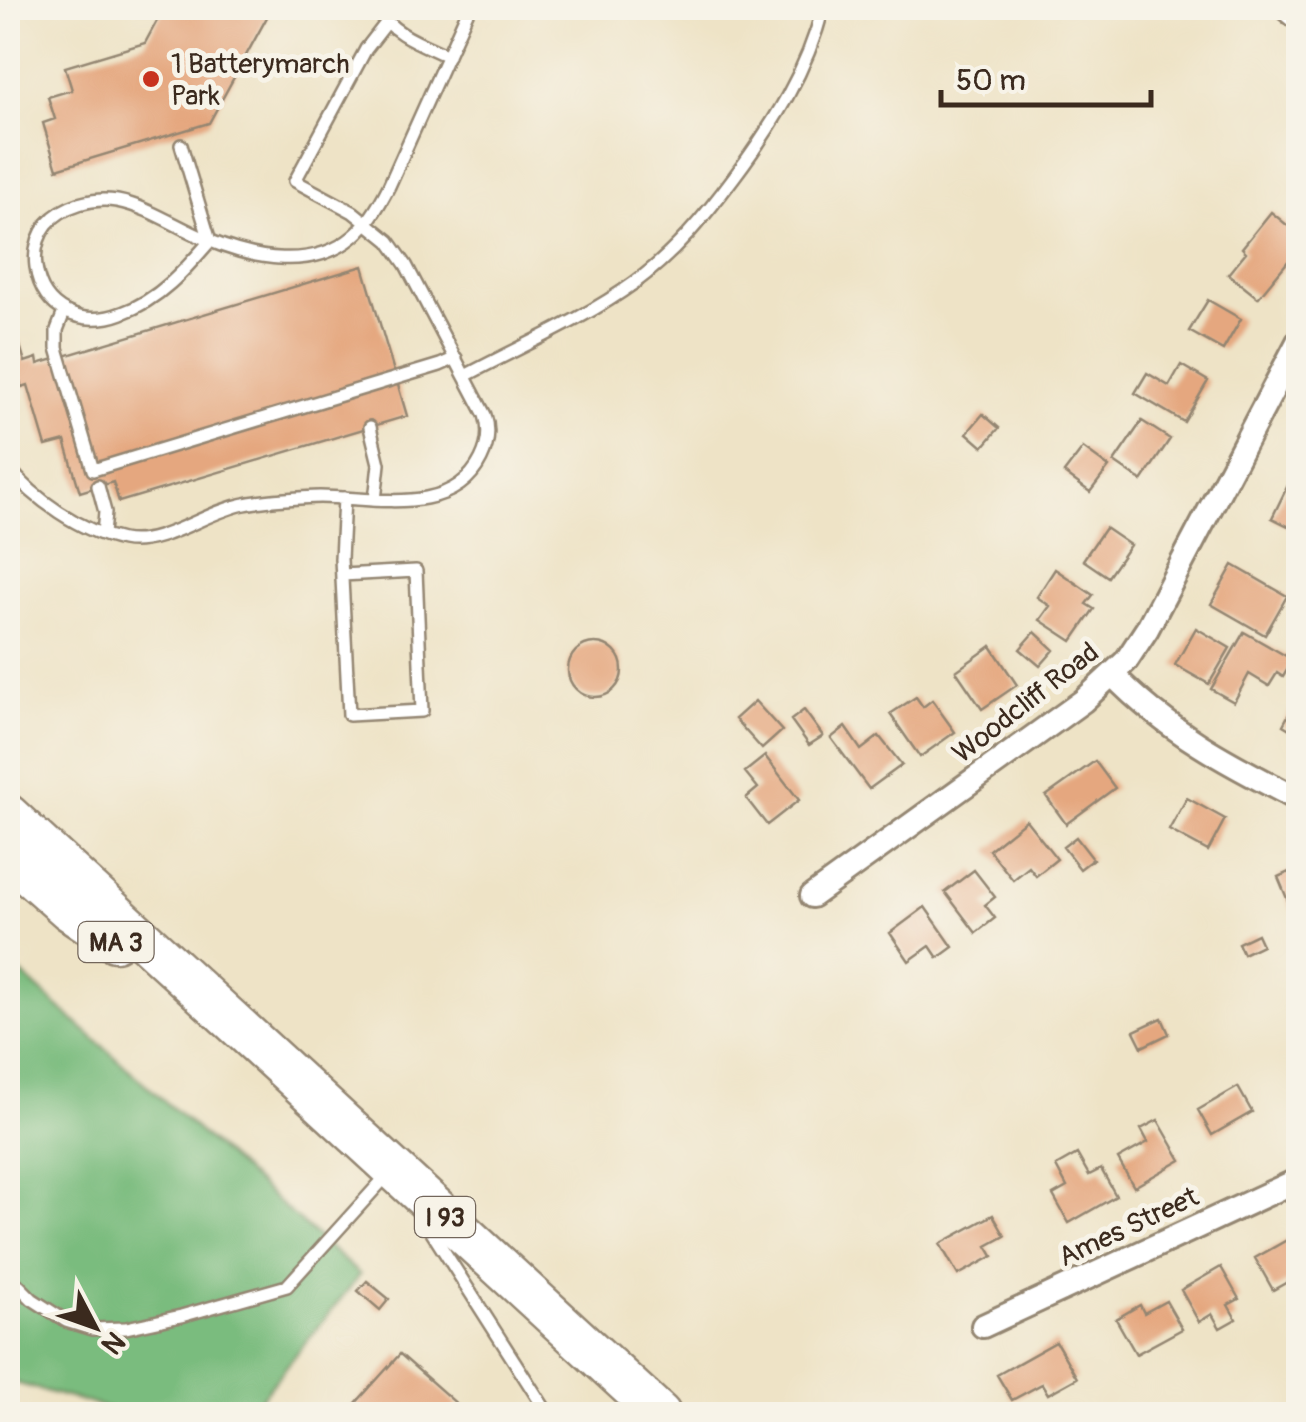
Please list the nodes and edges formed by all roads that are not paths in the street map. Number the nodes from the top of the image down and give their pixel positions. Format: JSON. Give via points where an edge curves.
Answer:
{"nodes":[{"id":1,"x":377,"y":8,"type":"edge"},
{"id":2,"x":469,"y":8,"type":"edge"},
{"id":3,"x":823,"y":8,"type":"edge"},
{"id":4,"x":1276,"y":8,"type":"edge"},
{"id":5,"x":387,"y":22,"type":"junction"},
{"id":6,"x":1298,"y":26,"type":"edge"},
{"id":7,"x":448,"y":56,"type":"junction"},
{"id":8,"x":181,"y":145,"type":"dead end"},
{"id":9,"x":367,"y":222,"type":"junction"},
{"id":10,"x":210,"y":241,"type":"junction"},
{"id":11,"x":64,"y":312,"type":"junction"},
{"id":12,"x":1298,"y":342,"type":"edge"},
{"id":13,"x":456,"y":358,"type":"junction"},
{"id":14,"x":465,"y":376,"type":"junction"},
{"id":15,"x":370,"y":427,"type":"dead end"},
{"id":16,"x":8,"y":467,"type":"edge"},
{"id":17,"x":98,"y":486,"type":"dead end"},
{"id":18,"x":344,"y":498,"type":"junction"},
{"id":19,"x":375,"y":500,"type":"junction"},
{"id":20,"x":103,"y":534,"type":"junction"},
{"id":21,"x":342,"y":575,"type":"junction"},
{"id":22,"x":1113,"y":675,"type":"junction"},
{"id":23,"x":1298,"y":799,"type":"edge"},
{"id":24,"x":8,"y":815,"type":"edge"},
{"id":25,"x":8,"y":856,"type":"edge"},
{"id":26,"x":812,"y":896,"type":"dead end"},
{"id":27,"x":230,"y":1019,"type":"junction"},
{"id":28,"x":393,"y":1169,"type":"junction"},
{"id":29,"x":1298,"y":1180,"type":"edge"},
{"id":30,"x":8,"y":1275,"type":"edge"},
{"id":31,"x":984,"y":1326,"type":"dead end"},
{"id":32,"x":548,"y":1414,"type":"edge"},
{"id":33,"x":660,"y":1414,"type":"edge"}],
"edges":[{"from":1,"to":5,"type":"lane"},
{"from":2,"to":7,"type":"lane"},
{"from":3,"to":14,"type":"lane","via":[[782,108],[680,244],[620,293]]},
{"from":4,"to":6,"type":"lane"},
{"from":5,"to":7,"type":"lane"},
{"from":5,"to":9,"type":"lane","via":[[295,181]]},
{"from":7,"to":9,"type":"lane"},
{"from":8,"to":10,"type":"lane"},
{"from":9,"to":10,"type":"lane","via":[[343,244],[291,259]]},
{"from":9,"to":13,"type":"lane","via":[[406,265]]},
{"from":10,"to":11,"type":"lane","via":[[165,288],[136,307],[97,319]]},
{"from":10,"to":11,"type":"lane","via":[[119,202],[64,210],[48,223],[35,253],[45,294]]},
{"from":11,"to":13,"type":"lane","via":[[57,348],[94,470]]},
{"from":12,"to":22,"type":"street","name":"Woodcliff Road","via":[[1147,628]]},
{"from":13,"to":14,"type":"lane"},
{"from":14,"to":19,"type":"lane","via":[[488,430],[475,469],[429,498]]},
{"from":15,"to":19,"type":"lane","via":[[379,464]]},
{"from":16,"to":20,"type":"lane","via":[[57,509]]},
{"from":17,"to":20,"type":"lane"},
{"from":18,"to":19,"type":"lane"},
{"from":18,"to":20,"type":"lane","via":[[242,504],[143,540]]},
{"from":18,"to":21,"type":"lane"},
{"from":21,"to":21,"type":"lane","via":[[349,715],[422,711],[416,571]]},
{"from":22,"to":23,"type":"street","via":[[1186,738]]},
{"from":22,"to":26,"type":"street","name":"Woodcliff Road"},
{"from":24,"to":27,"type":"highway","number":"I 93"},
{"from":25,"to":27,"type":"highway","number":"MA 3","via":[[69,910]]},
{"from":27,"to":28,"type":"highway","number":"I 93"},
{"from":28,"to":30,"type":"lane","via":[[287,1286],[181,1316],[92,1329],[66,1321]]},
{"from":28,"to":32,"type":"lane"},
{"from":28,"to":33,"type":"highway","number":"I 93"},
{"from":29,"to":31,"type":"street","name":"Ames Street"}]}
